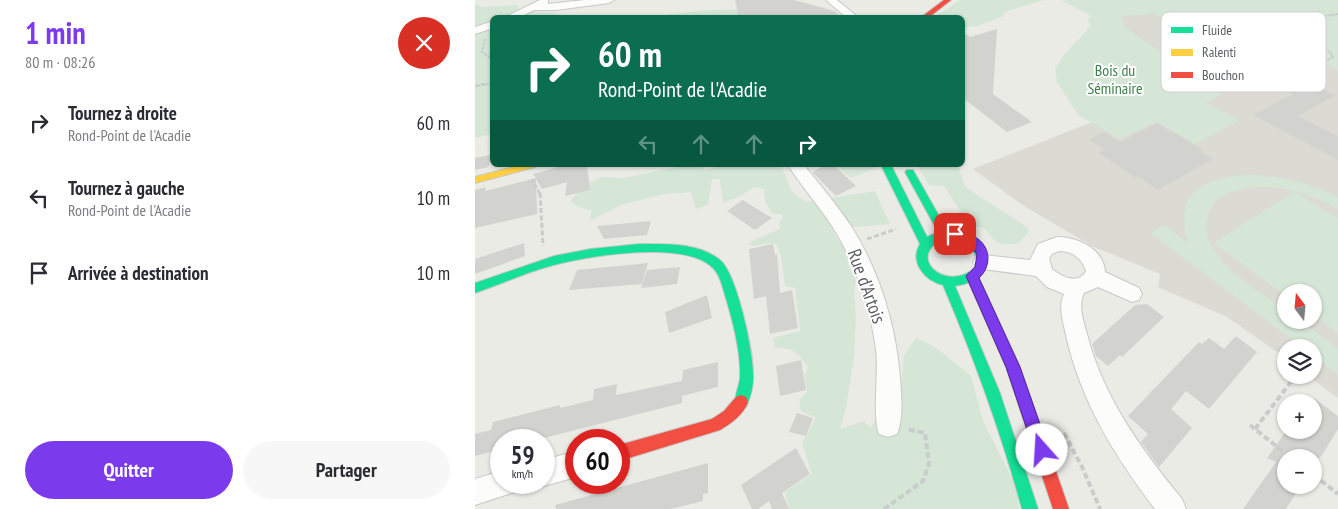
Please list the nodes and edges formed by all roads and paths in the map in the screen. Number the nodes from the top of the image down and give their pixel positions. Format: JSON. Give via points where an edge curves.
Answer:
{"nodes":[{"id":1,"x":551,"y":0,"type":"edge"},
{"id":2,"x":609,"y":0,"type":"edge"},
{"id":3,"x":831,"y":0,"type":"edge"},
{"id":4,"x":948,"y":0,"type":"edge"},
{"id":5,"x":569,"y":5,"type":"junction"},
{"id":6,"x":533,"y":7,"type":"junction"},
{"id":7,"x":516,"y":15,"type":"edge"},
{"id":8,"x":850,"y":15,"type":"edge"},
{"id":9,"x":925,"y":15,"type":"edge"},
{"id":10,"x":490,"y":25,"type":"edge"},
{"id":11,"x":478,"y":30,"type":"edge"},
{"id":12,"x":1326,"y":50,"type":"edge"},
{"id":13,"x":490,"y":58,"type":"edge"},
{"id":14,"x":1326,"y":61,"type":"edge"},
{"id":15,"x":490,"y":84,"type":"edge"},
{"id":16,"x":475,"y":86,"type":"edge"},
{"id":17,"x":797,"y":167,"type":"edge"},
{"id":18,"x":887,"y":167,"type":"edge"},
{"id":19,"x":907,"y":167,"type":"edge"},
{"id":20,"x":531,"y":170,"type":"edge"},
{"id":21,"x":475,"y":180,"type":"edge"},
{"id":22,"x":898,"y":229,"type":"dead end"},
{"id":23,"x":944,"y":234,"type":"junction"},
{"id":24,"x":872,"y":236,"type":"dead end"},
{"id":25,"x":925,"y":243,"type":"junction"},
{"id":26,"x":543,"y":248,"type":"dead end"},
{"id":27,"x":979,"y":264,"type":"junction"},
{"id":28,"x":1044,"y":270,"type":"junction"},
{"id":29,"x":1094,"y":276,"type":"junction"},
{"id":30,"x":947,"y":282,"type":"junction"},
{"id":31,"x":475,"y":288,"type":"edge"},
{"id":32,"x":1074,"y":294,"type":"junction"},
{"id":33,"x":1132,"y":294,"type":"dead end"},
{"id":34,"x":1289,"y":384,"type":"edge"},
{"id":35,"x":888,"y":425,"type":"joint"},
{"id":36,"x":1250,"y":425,"type":"dead end"},
{"id":37,"x":1255,"y":429,"type":"junction"},
{"id":38,"x":1280,"y":449,"type":"edge"},
{"id":39,"x":630,"y":450,"type":"edge"},
{"id":40,"x":1322,"y":481,"type":"edge"},
{"id":41,"x":490,"y":488,"type":"edge"},
{"id":42,"x":475,"y":492,"type":"edge"},
{"id":43,"x":1338,"y":494,"type":"edge"},
{"id":44,"x":884,"y":509,"type":"edge"},
{"id":45,"x":1029,"y":509,"type":"edge"},
{"id":46,"x":1061,"y":509,"type":"edge"},
{"id":47,"x":1172,"y":509,"type":"edge"}],
"edges":[{"from":1,"to":5,"type":"street"},
{"from":1,"to":6,"type":"street"},
{"from":2,"to":5,"type":"street"},
{"from":3,"to":8,"type":"street"},
{"from":4,"to":9,"type":"main road"},
{"from":5,"to":6,"type":"street"},
{"from":6,"to":7,"type":"street"},
{"from":10,"to":11,"type":"street"},
{"from":11,"to":13,"type":"path","via":[[489,32],[482,52]]},
{"from":12,"to":14,"type":"path","via":[[1333,57]]},
{"from":15,"to":16,"type":"path"},
{"from":17,"to":35,"type":"street","name":"Rue d'Artois","via":[[844,230],[865,272],[887,351]]},
{"from":18,"to":25,"type":"main road"},
{"from":19,"to":23,"type":"main road"},
{"from":20,"to":21,"type":"main road"},
{"from":20,"to":26,"type":"path","via":[[540,194]]},
{"from":22,"to":24,"type":"path"},
{"from":23,"to":25,"type":"main road"},
{"from":23,"to":27,"type":"main road","via":[[972,240]]},
{"from":25,"to":30,"type":"main road","via":[[920,258],[923,266],[929,274]]},
{"from":27,"to":28,"type":"street"},
{"from":27,"to":30,"type":"main road","via":[[957,282]]},
{"from":27,"to":46,"type":"main road"},
{"from":28,"to":29,"type":"street","via":[[1040,255],[1047,248],[1057,244],[1070,245],[1091,258],[1096,270]]},
{"from":28,"to":32,"type":"street"},
{"from":29,"to":32,"type":"street"},
{"from":29,"to":33,"type":"street"},
{"from":30,"to":45,"type":"main road","via":[[1018,464]]},
{"from":31,"to":39,"type":"main road","via":[[565,258],[636,249],[678,248],[701,254],[716,263],[730,291],[746,362],[747,384],[741,403],[728,418],[715,425]]},
{"from":32,"to":47,"type":"street","via":[[1079,344],[1102,404],[1135,460]]},
{"from":34,"to":37,"type":"path"},
{"from":35,"to":44,"type":"path","via":[[925,433],[929,464],[923,481]]},
{"from":36,"to":37,"type":"path"},
{"from":37,"to":38,"type":"path"},
{"from":40,"to":43,"type":"path"},
{"from":41,"to":42,"type":"street"}]}
